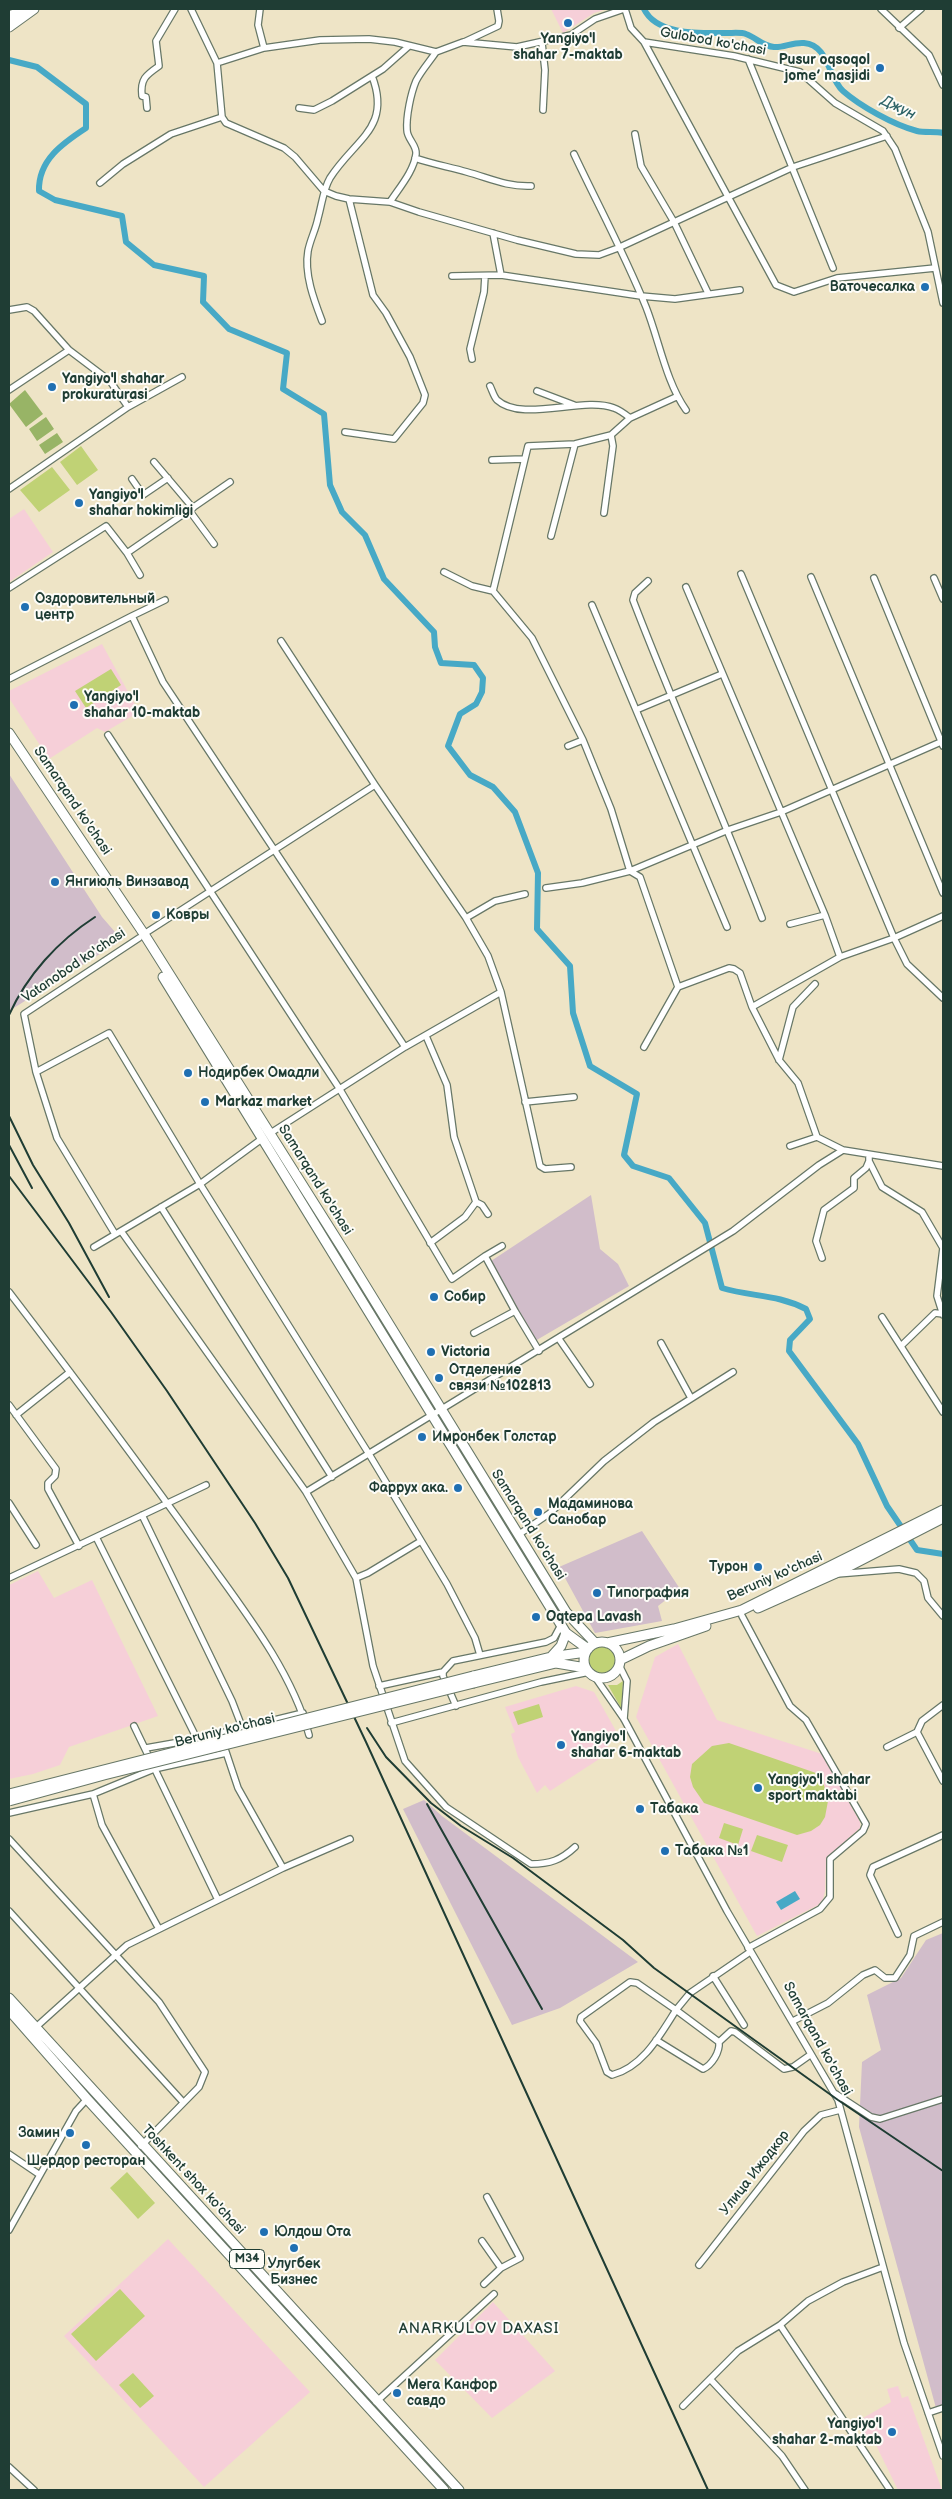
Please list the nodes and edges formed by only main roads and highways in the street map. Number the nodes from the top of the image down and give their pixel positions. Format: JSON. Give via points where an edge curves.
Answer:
{"nodes":[{"id":1,"x":28,"y":9,"type":"edge"},
{"id":2,"x":34,"y":9,"type":"edge"},
{"id":3,"x":9,"y":16,"type":"edge"},
{"id":4,"x":10,"y":27,"type":"edge"},
{"id":5,"x":9,"y":733,"type":"edge"},
{"id":6,"x":9,"y":743,"type":"edge"},
{"id":7,"x":141,"y":936,"type":"junction"},
{"id":8,"x":266,"y":1136,"type":"junction"},
{"id":9,"x":943,"y":1510,"type":"edge"},
{"id":10,"x":943,"y":1518,"type":"edge"},
{"id":11,"x":922,"y":1525,"type":"junction"},
{"id":12,"x":832,"y":1571,"type":"junction"},
{"id":13,"x":564,"y":1629,"type":"junction"},
{"id":14,"x":607,"y":1643,"type":"junction"},
{"id":15,"x":590,"y":1648,"type":"junction"},
{"id":16,"x":551,"y":1657,"type":"junction"},
{"id":17,"x":620,"y":1662,"type":"junction"},
{"id":18,"x":590,"y":1672,"type":"junction"},
{"id":19,"x":474,"y":1680,"type":"junction"},
{"id":20,"x":9,"y":1794,"type":"edge"},
{"id":21,"x":9,"y":1801,"type":"edge"},
{"id":22,"x":9,"y":1998,"type":"edge"},
{"id":23,"x":9,"y":2010,"type":"edge"},
{"id":24,"x":444,"y":2490,"type":"edge"},
{"id":25,"x":459,"y":2490,"type":"edge"}],
"edges":[{"from":1,"to":3,"type":"main road"},
{"from":2,"to":4,"type":"main road"},
{"from":5,"to":7,"type":"main road","name":"Samarqand ko'chasi"},
{"from":6,"to":7,"type":"main road","name":"Samarqand ko'chasi"},
{"from":7,"to":8,"type":"main road","name":"Samarqand ko'chasi"},
{"from":8,"to":13,"type":"main road","name":"Samarqand ko'chasi"},
{"from":8,"to":15,"type":"main road","name":"Samarqand ko'chasi"},
{"from":9,"to":11,"type":"main road","name":"Beruniy ko'chasi"},
{"from":10,"to":11,"type":"main road","name":"Beruniy ko'chasi"},
{"from":11,"to":12,"type":"main road","name":"Beruniy ko'chasi"},
{"from":12,"to":14,"type":"main road","name":"Beruniy ko'chasi","via":[[742,1610],[674,1630]]},
{"from":12,"to":17,"type":"main road","name":"Beruniy ko'chasi","via":[[742,1616],[657,1643]]},
{"from":13,"to":15,"type":"main road","name":"Samarqand ko'chasi"},
{"from":13,"to":16,"type":"main road","via":[[561,1646]]},
{"from":14,"to":15,"type":"main road","name":"Beruniy ko'chasi"},
{"from":14,"to":17,"type":"main road","via":[[616,1649]]},
{"from":15,"to":16,"type":"main road","name":"Beruniy ko'chasi"},
{"from":15,"to":18,"type":"main road"},
{"from":16,"to":19,"type":"main road","name":"Beruniy ko'chasi"},
{"from":17,"to":18,"type":"main road","name":"Beruniy ko'chasi","via":[[612,1675],[601,1678]]},
{"from":18,"to":19,"type":"main road","name":"Beruniy ko'chasi","via":[[556,1663]]},
{"from":19,"to":20,"type":"main road","name":"Beruniy ko'chasi","bridge":true},
{"from":19,"to":21,"type":"main road","name":"Beruniy ko'chasi","bridge":true},
{"from":22,"to":25,"type":"main road","name":"Toshkent shox ko'chasi","number":"M34"},
{"from":23,"to":24,"type":"main road","name":"Toshkent shox ko'chasi","number":"M34"}]}
